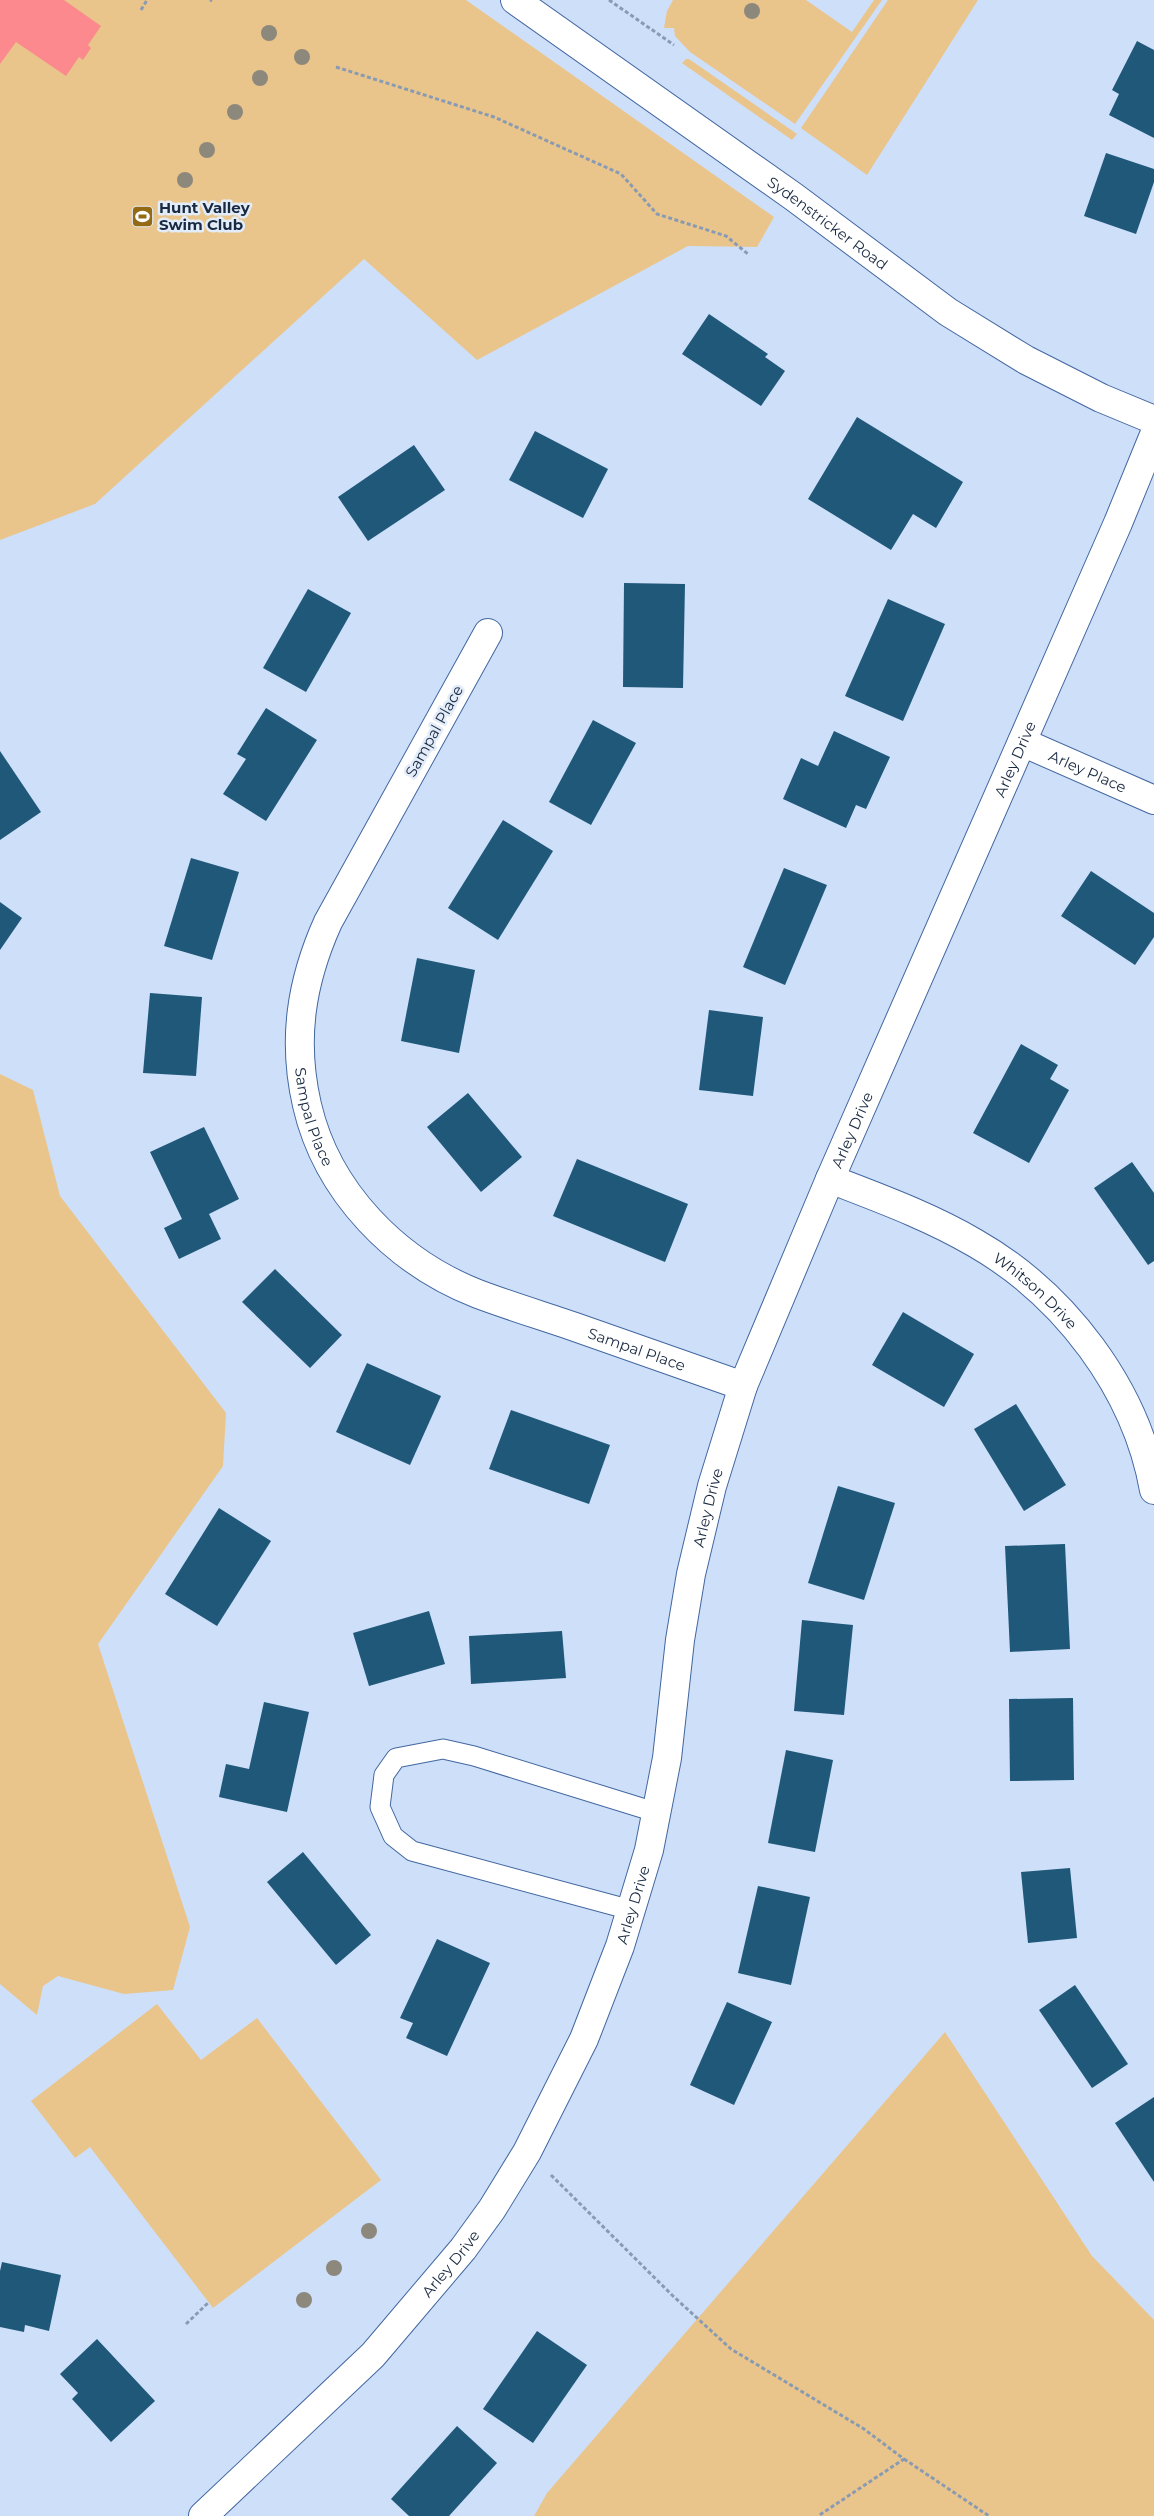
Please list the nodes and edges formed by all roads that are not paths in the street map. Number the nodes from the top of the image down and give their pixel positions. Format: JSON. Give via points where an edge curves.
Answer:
{"nodes":[{"id":1,"x":515,"y":0,"type":"edge"},
{"id":2,"x":1154,"y":420,"type":"edge"},
{"id":3,"x":1154,"y":435,"type":"edge"},
{"id":4,"x":488,"y":633,"type":"dead end"},
{"id":5,"x":1022,"y":742,"type":"junction"},
{"id":6,"x":1154,"y":800,"type":"edge"},
{"id":7,"x":830,"y":1179,"type":"junction"},
{"id":8,"x":742,"y":1386,"type":"junction"},
{"id":9,"x":1154,"y":1490,"type":"edge"},
{"id":10,"x":655,"y":1812,"type":"junction"},
{"id":11,"x":631,"y":1910,"type":"junction"},
{"id":12,"x":203,"y":2516,"type":"edge"}],
"edges":[{"from":1,"to":2,"type":"street","name":"Sydenstricker Road","via":[[794,197],[948,312],[1026,360],[1101,398]]},
{"from":3,"to":5,"type":"street","name":"Arley Drive"},
{"from":4,"to":8,"type":"street","name":"Sampal Place","via":[[333,913],[315,952],[303,996],[299,1056],[311,1121],[329,1164],[354,1204],[387,1238],[420,1263],[477,1294]]},
{"from":5,"to":6,"type":"street","name":"Arley Place"},
{"from":5,"to":7,"type":"street","name":"Arley Drive"},
{"from":7,"to":8,"type":"street","name":"Arley Drive"},
{"from":7,"to":9,"type":"street","name":"Whitson Drive","via":[[926,1218],[976,1243],[1047,1298],[1091,1348],[1110,1376],[1142,1442]]},
{"from":8,"to":10,"type":"street","name":"Arley Drive","via":[[712,1486],[691,1574],[667,1758]]},
{"from":10,"to":11,"type":"street","name":"Arley Drive","via":[[649,1850]]},
{"from":10,"to":11,"type":"lane","via":[[443,1749],[396,1758],[384,1775],[380,1807],[393,1836],[412,1850]]},
{"from":11,"to":12,"type":"street","name":"Arley Drive","via":[[584,2039],[527,2152],[492,2209],[463,2249],[373,2355]]}]}
